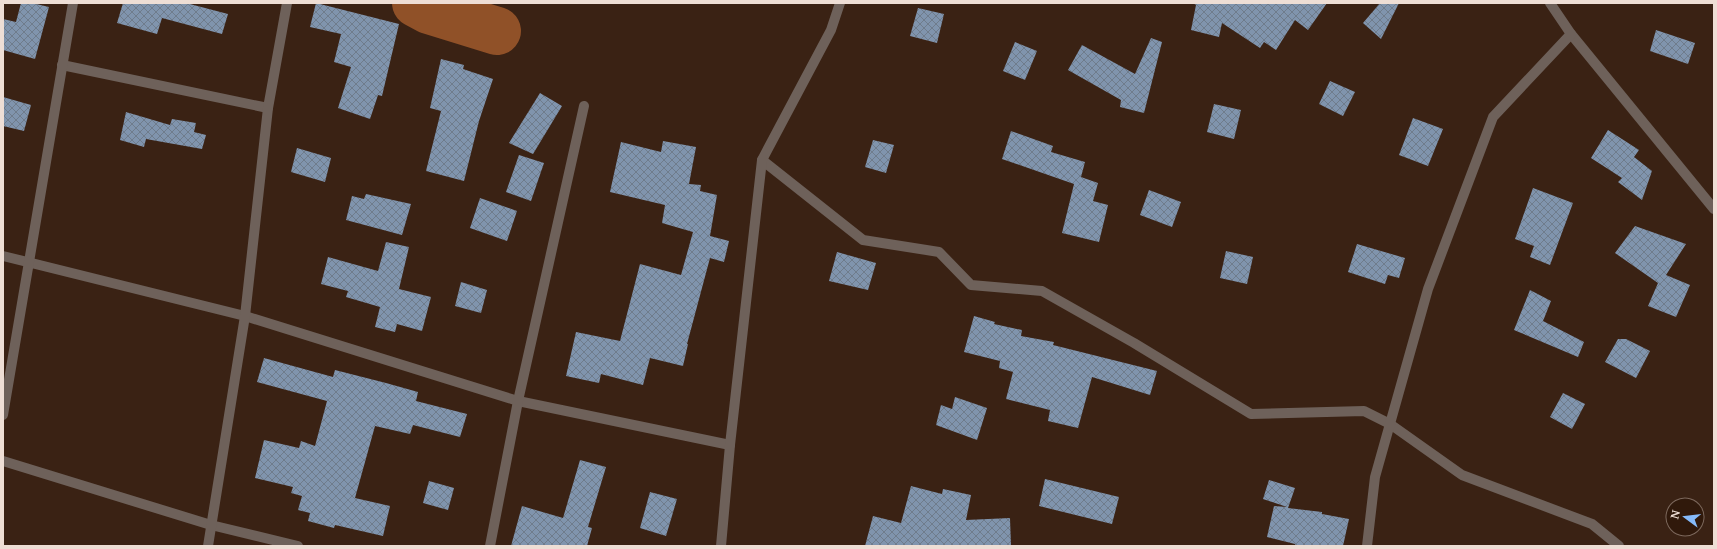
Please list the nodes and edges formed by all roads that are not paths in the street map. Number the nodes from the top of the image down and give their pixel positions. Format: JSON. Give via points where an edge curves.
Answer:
{"nodes":[{"id":1,"x":73,"y":3,"type":"edge"},
{"id":2,"x":288,"y":3,"type":"edge"},
{"id":3,"x":840,"y":3,"type":"edge"},
{"id":4,"x":1550,"y":3,"type":"edge"},
{"id":5,"x":1571,"y":34,"type":"junction"},
{"id":6,"x":62,"y":65,"type":"junction"},
{"id":7,"x":584,"y":106,"type":"dead end"},
{"id":8,"x":268,"y":108,"type":"junction"},
{"id":9,"x":762,"y":160,"type":"junction"},
{"id":10,"x":1714,"y":209,"type":"edge"},
{"id":11,"x":3,"y":256,"type":"edge"},
{"id":12,"x":28,"y":261,"type":"junction"},
{"id":13,"x":244,"y":316,"type":"junction"},
{"id":14,"x":518,"y":401,"type":"junction"},
{"id":15,"x":3,"y":415,"type":"edge"},
{"id":16,"x":1390,"y":424,"type":"junction"},
{"id":17,"x":730,"y":445,"type":"junction"},
{"id":18,"x":3,"y":461,"type":"edge"},
{"id":19,"x":211,"y":525,"type":"junction"},
{"id":20,"x":208,"y":546,"type":"edge"},
{"id":21,"x":298,"y":546,"type":"edge"},
{"id":22,"x":490,"y":546,"type":"edge"},
{"id":23,"x":721,"y":546,"type":"edge"},
{"id":24,"x":1367,"y":546,"type":"edge"},
{"id":25,"x":1619,"y":546,"type":"edge"}],
"edges":[{"from":1,"to":6,"type":"street"},
{"from":2,"to":8,"type":"street"},
{"from":3,"to":9,"type":"street","via":[[831,30]]},
{"from":4,"to":5,"type":"street"},
{"from":5,"to":10,"type":"street"},
{"from":5,"to":16,"type":"street","via":[[1493,117],[1428,290]]},
{"from":6,"to":8,"type":"street"},
{"from":6,"to":12,"type":"street"},
{"from":7,"to":14,"type":"street"},
{"from":8,"to":13,"type":"street"},
{"from":9,"to":16,"type":"street","via":[[863,240],[939,252],[971,285],[1042,291],[1251,414],[1364,412]]},
{"from":9,"to":17,"type":"street"},
{"from":11,"to":12,"type":"street"},
{"from":12,"to":13,"type":"street"},
{"from":12,"to":15,"type":"street"},
{"from":13,"to":14,"type":"street"},
{"from":13,"to":19,"type":"street"},
{"from":14,"to":17,"type":"street"},
{"from":14,"to":22,"type":"street"},
{"from":16,"to":24,"type":"street","via":[[1375,477]]},
{"from":16,"to":25,"type":"street","via":[[1462,475],[1592,524]]},
{"from":17,"to":23,"type":"street"},
{"from":18,"to":19,"type":"street"},
{"from":19,"to":20,"type":"street"},
{"from":19,"to":21,"type":"street"}]}
